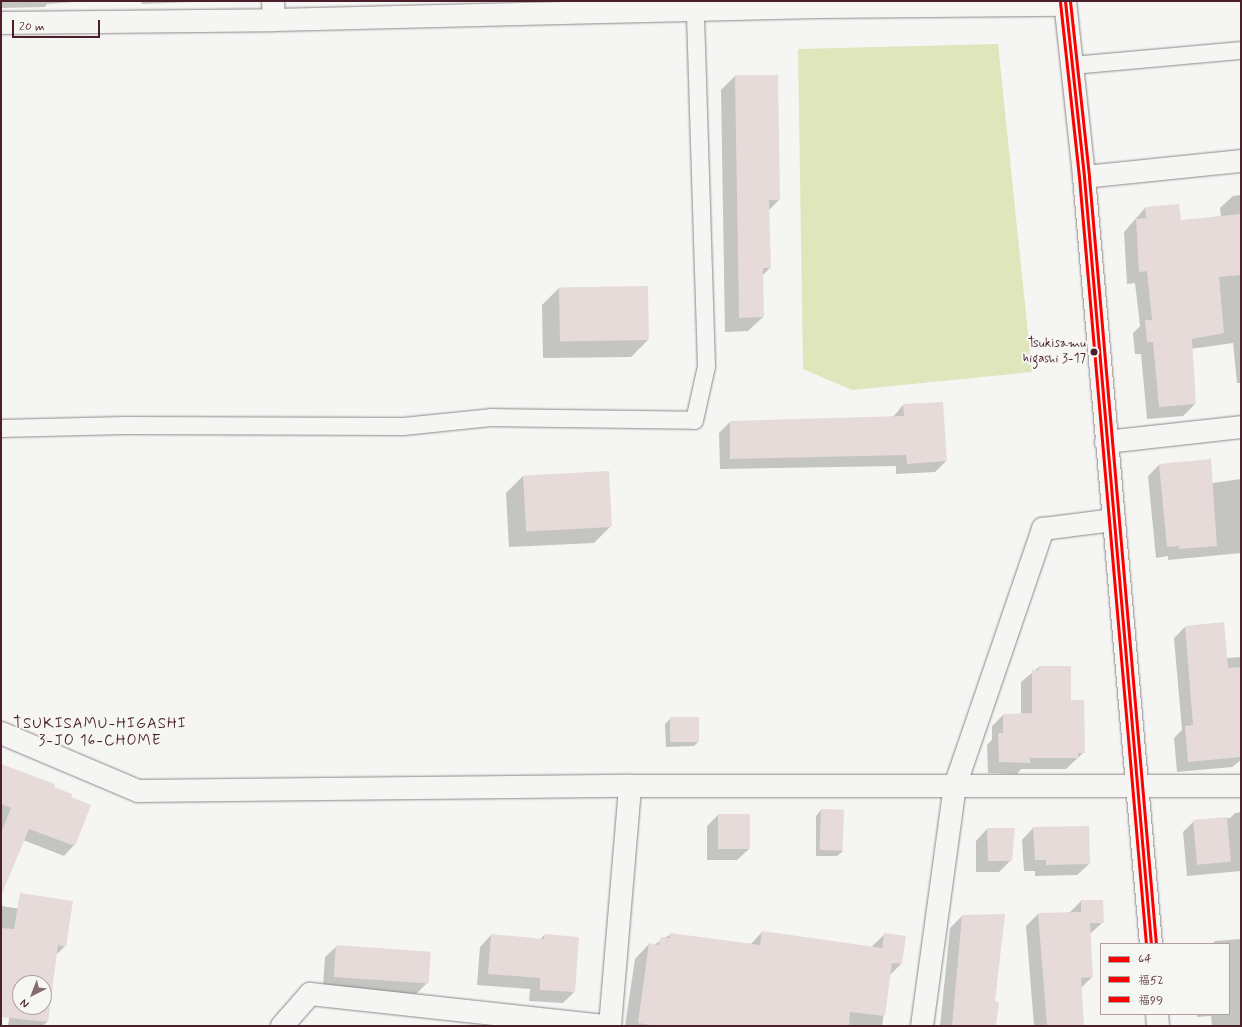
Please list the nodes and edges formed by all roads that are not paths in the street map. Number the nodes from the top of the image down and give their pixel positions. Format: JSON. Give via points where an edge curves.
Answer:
{"nodes":[{"id":1,"x":1065,"y":3,"type":"edge"},
{"id":2,"x":818,"y":4,"type":"edge"},
{"id":3,"x":635,"y":6,"type":"edge"},
{"id":4,"x":274,"y":10,"type":"edge"},
{"id":5,"x":696,"y":10,"type":"junction"},
{"id":6,"x":1,"y":23,"type":"edge"},
{"id":7,"x":1241,"y":50,"type":"edge"},
{"id":8,"x":1072,"y":65,"type":"junction"},
{"id":9,"x":1241,"y":161,"type":"edge"},
{"id":10,"x":1084,"y":177,"type":"junction"},
{"id":11,"x":1241,"y":427,"type":"edge"},
{"id":12,"x":1,"y":428,"type":"edge"},
{"id":13,"x":1106,"y":442,"type":"junction"},
{"id":14,"x":1113,"y":520,"type":"junction"},
{"id":15,"x":1,"y":732,"type":"edge"},
{"id":16,"x":630,"y":786,"type":"junction"},
{"id":17,"x":955,"y":786,"type":"junction"},
{"id":18,"x":1241,"y":786,"type":"edge"},
{"id":19,"x":1136,"y":787,"type":"junction"},
{"id":20,"x":1151,"y":943,"type":"edge"},
{"id":21,"x":1157,"y":1015,"type":"edge"},
{"id":22,"x":282,"y":1026,"type":"edge"},
{"id":23,"x":604,"y":1026,"type":"edge"},
{"id":24,"x":610,"y":1026,"type":"edge"},
{"id":25,"x":922,"y":1026,"type":"edge"},
{"id":26,"x":1158,"y":1026,"type":"edge"}],
"edges":[{"from":1,"to":2,"type":"street"},
{"from":1,"to":8,"type":"street"},
{"from":2,"to":5,"type":"street"},
{"from":3,"to":4,"type":"street"},
{"from":3,"to":5,"type":"street"},
{"from":4,"to":6,"type":"street"},
{"from":5,"to":12,"type":"lane","via":[[706,366],[694,420],[491,417],[403,426],[125,425]]},
{"from":7,"to":8,"type":"lane"},
{"from":8,"to":10,"type":"street"},
{"from":9,"to":10,"type":"street"},
{"from":10,"to":13,"type":"street"},
{"from":11,"to":13,"type":"street"},
{"from":13,"to":14,"type":"street"},
{"from":14,"to":17,"type":"street","via":[[1042,529]]},
{"from":14,"to":19,"type":"street"},
{"from":15,"to":16,"type":"street","via":[[138,791]]},
{"from":16,"to":17,"type":"street"},
{"from":16,"to":24,"type":"street"},
{"from":17,"to":19,"type":"street"},
{"from":17,"to":25,"type":"street"},
{"from":18,"to":19,"type":"street"},
{"from":19,"to":20,"type":"street"},
{"from":21,"to":26,"type":"street"},
{"from":22,"to":23,"type":"street","via":[[310,994]]}]}
